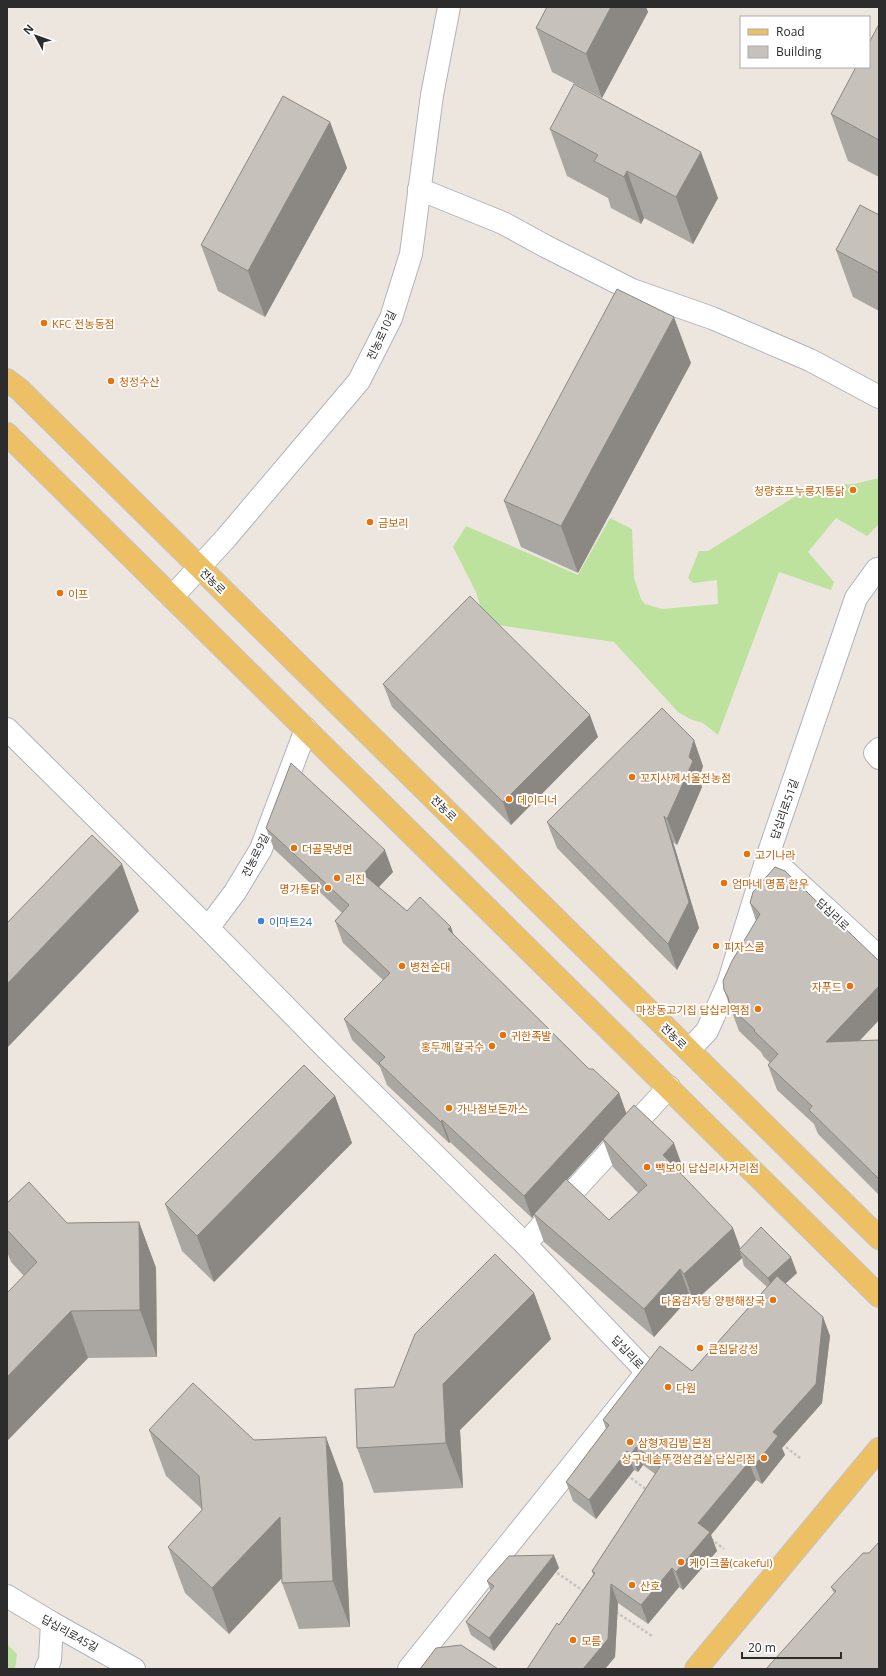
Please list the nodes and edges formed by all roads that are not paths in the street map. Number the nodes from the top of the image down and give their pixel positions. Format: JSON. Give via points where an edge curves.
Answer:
{"nodes":[{"id":1,"x":449,"y":7,"type":"edge"},
{"id":2,"x":419,"y":189,"type":"junction"},
{"id":3,"x":7,"y":380,"type":"edge"},
{"id":4,"x":879,"y":397,"type":"edge"},
{"id":5,"x":7,"y":434,"type":"edge"},
{"id":6,"x":200,"y":567,"type":"junction"},
{"id":7,"x":879,"y":572,"type":"edge"},
{"id":8,"x":172,"y":597,"type":"junction"},
{"id":9,"x":7,"y":729,"type":"edge"},
{"id":10,"x":306,"y":729,"type":"junction"},
{"id":11,"x":879,"y":749,"type":"edge"},
{"id":12,"x":879,"y":758,"type":"edge"},
{"id":13,"x":768,"y":855,"type":"junction"},
{"id":14,"x":208,"y":928,"type":"junction"},
{"id":15,"x":879,"y":957,"type":"edge"},
{"id":16,"x":689,"y":1050,"type":"junction"},
{"id":17,"x":670,"y":1087,"type":"junction"},
{"id":18,"x":879,"y":1238,"type":"edge"},
{"id":19,"x":525,"y":1244,"type":"junction"},
{"id":20,"x":879,"y":1296,"type":"edge"},
{"id":21,"x":879,"y":1449,"type":"edge"},
{"id":22,"x":7,"y":1596,"type":"edge"},
{"id":23,"x":52,"y":1623,"type":"junction"},
{"id":24,"x":46,"y":1669,"type":"edge"},
{"id":25,"x":134,"y":1669,"type":"edge"},
{"id":26,"x":408,"y":1669,"type":"edge"},
{"id":27,"x":696,"y":1669,"type":"edge"}],
"edges":[{"from":1,"to":2,"type":"street","name":"전농로10길","via":[[432,95]]},
{"from":2,"to":4,"type":"street","via":[[503,223],[632,290],[712,318],[810,360]]},
{"from":2,"to":6,"type":"street","name":"전농로10길","via":[[411,254],[391,318],[359,381]]},
{"from":3,"to":6,"type":"main road","name":"전농로"},
{"from":5,"to":8,"type":"main road"},
{"from":6,"to":8,"type":"street","name":"전농로10길"},
{"from":6,"to":16,"type":"main road","name":"전농로"},
{"from":7,"to":13,"type":"street","name":"답십리로51길","via":[[877,570],[856,598]]},
{"from":8,"to":10,"type":"main road"},
{"from":9,"to":14,"type":"street"},
{"from":10,"to":14,"type":"street","name":"전농로9길","via":[[261,848],[235,892]]},
{"from":10,"to":17,"type":"main road"},
{"from":11,"to":12,"type":"street","via":[[875,753]]},
{"from":13,"to":15,"type":"street","name":"답십리로"},
{"from":13,"to":16,"type":"street","name":"답십리로51길","via":[[728,984],[707,1031]]},
{"from":14,"to":19,"type":"street"},
{"from":16,"to":18,"type":"main road","name":"전농로"},
{"from":17,"to":19,"type":"street"},
{"from":17,"to":20,"type":"main road"},
{"from":19,"to":26,"type":"street","name":"답십리로","via":[[647,1372]]},
{"from":21,"to":27,"type":"main road"},
{"from":22,"to":23,"type":"street","name":"답십리로45길"},
{"from":23,"to":24,"type":"street","via":[[50,1660]]},
{"from":23,"to":25,"type":"street","name":"답십리로45길"}]}
